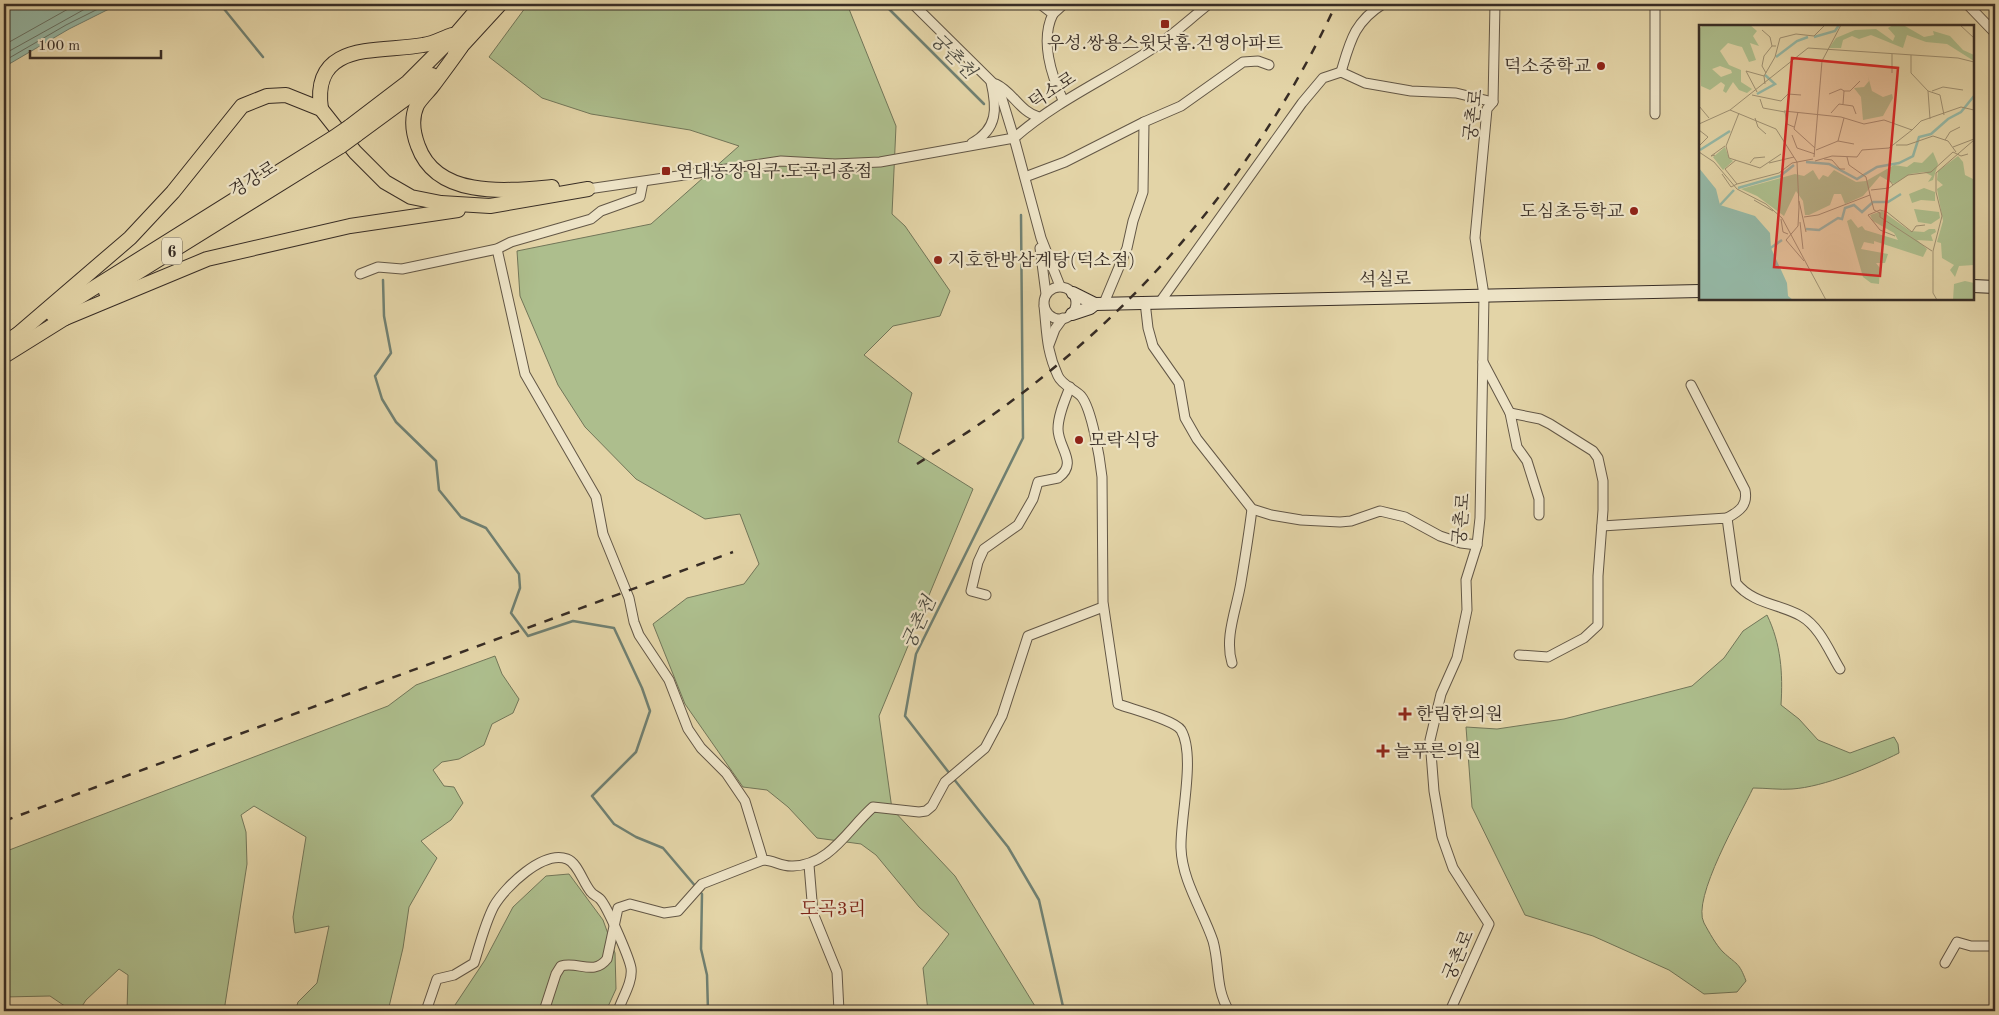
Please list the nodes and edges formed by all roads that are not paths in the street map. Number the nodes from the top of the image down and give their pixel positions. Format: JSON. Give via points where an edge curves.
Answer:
{"nodes":[{"id":1,"x":482,"y":4,"type":"edge"},
{"id":2,"x":500,"y":4,"type":"edge"},
{"id":3,"x":913,"y":4,"type":"edge"},
{"id":4,"x":1040,"y":4,"type":"edge"},
{"id":5,"x":1064,"y":4,"type":"edge"},
{"id":6,"x":1209,"y":4,"type":"edge"},
{"id":7,"x":1383,"y":4,"type":"edge"},
{"id":8,"x":1495,"y":4,"type":"edge"},
{"id":9,"x":1655,"y":4,"type":"edge"},
{"id":10,"x":1967,"y":4,"type":"edge"},
{"id":11,"x":1053,"y":14,"type":"junction"},
{"id":12,"x":457,"y":33,"type":"junction"},
{"id":13,"x":1995,"y":33,"type":"edge"},
{"id":14,"x":461,"y":47,"type":"junction"},
{"id":15,"x":1269,"y":65,"type":"dead end"},
{"id":16,"x":1341,"y":72,"type":"junction"},
{"id":17,"x":991,"y":82,"type":"junction"},
{"id":18,"x":1063,"y":100,"type":"junction"},
{"id":19,"x":1492,"y":102,"type":"junction"},
{"id":20,"x":321,"y":109,"type":"junction"},
{"id":21,"x":1655,"y":114,"type":"dead end"},
{"id":22,"x":1039,"y":117,"type":"junction"},
{"id":23,"x":1144,"y":122,"type":"junction"},
{"id":24,"x":352,"y":131,"type":"junction"},
{"id":25,"x":1014,"y":138,"type":"junction"},
{"id":26,"x":337,"y":142,"type":"junction"},
{"id":27,"x":965,"y":147,"type":"junction"},
{"id":28,"x":1025,"y":177,"type":"junction"},
{"id":29,"x":642,"y":182,"type":"junction"},
{"id":30,"x":588,"y":189,"type":"junction"},
{"id":31,"x":490,"y":206,"type":"junction"},
{"id":32,"x":1041,"y":238,"type":"junction"},
{"id":33,"x":497,"y":249,"type":"junction"},
{"id":34,"x":360,"y":274,"type":"dead end"},
{"id":35,"x":1060,"y":286,"type":"junction"},
{"id":36,"x":1974,"y":286,"type":"edge"},
{"id":37,"x":1995,"y":287,"type":"edge"},
{"id":38,"x":1699,"y":291,"type":"edge"},
{"id":39,"x":1073,"y":293,"type":"junction"},
{"id":40,"x":1046,"y":294,"type":"junction"},
{"id":41,"x":1484,"y":295,"type":"junction"},
{"id":42,"x":1145,"y":302,"type":"junction"},
{"id":43,"x":1160,"y":302,"type":"junction"},
{"id":44,"x":1100,"y":304,"type":"junction"},
{"id":45,"x":1044,"y":306,"type":"junction"},
{"id":46,"x":1068,"y":316,"type":"junction"},
{"id":47,"x":65,"y":318,"type":"junction"},
{"id":48,"x":17,"y":335,"type":"junction"},
{"id":49,"x":4,"y":343,"type":"edge"},
{"id":50,"x":1049,"y":353,"type":"junction"},
{"id":51,"x":4,"y":356,"type":"edge"},
{"id":52,"x":1483,"y":362,"type":"junction"},
{"id":53,"x":1691,"y":384,"type":"dead end"},
{"id":54,"x":1070,"y":387,"type":"junction"},
{"id":55,"x":1510,"y":413,"type":"junction"},
{"id":56,"x":1252,"y":509,"type":"junction"},
{"id":57,"x":1539,"y":515,"type":"dead end"},
{"id":58,"x":1728,"y":518,"type":"junction"},
{"id":59,"x":1602,"y":526,"type":"junction"},
{"id":60,"x":1477,"y":545,"type":"junction"},
{"id":61,"x":986,"y":594,"type":"dead end"},
{"id":62,"x":1104,"y":607,"type":"junction"},
{"id":63,"x":1519,"y":655,"type":"dead end"},
{"id":64,"x":1232,"y":663,"type":"dead end"},
{"id":65,"x":1840,"y":669,"type":"dead end"},
{"id":66,"x":763,"y":860,"type":"junction"},
{"id":67,"x":809,"y":865,"type":"junction"},
{"id":68,"x":614,"y":925,"type":"junction"},
{"id":69,"x":1995,"y":946,"type":"edge"},
{"id":70,"x":1945,"y":963,"type":"dead end"},
{"id":71,"x":426,"y":1011,"type":"edge"},
{"id":72,"x":544,"y":1011,"type":"edge"},
{"id":73,"x":618,"y":1011,"type":"edge"},
{"id":74,"x":839,"y":1011,"type":"edge"},
{"id":75,"x":1229,"y":1011,"type":"edge"},
{"id":76,"x":1450,"y":1011,"type":"edge"}],
"edges":[{"from":1,"to":12,"type":"main road","name":"경강로","number":"6"},
{"from":2,"to":14,"type":"main road","name":"경강로","number":"6"},
{"from":3,"to":17,"type":"street"},
{"from":4,"to":11,"type":"street"},
{"from":5,"to":11,"type":"street"},
{"from":6,"to":18,"type":"street","name":"덕소로","via":[[1156,46]]},
{"from":7,"to":16,"type":"street","via":[[1372,10],[1352,34]]},
{"from":8,"to":19,"type":"street","name":"궁촌로"},
{"from":9,"to":21,"type":"street"},
{"from":10,"to":13,"type":"street"},
{"from":11,"to":18,"type":"street","via":[[1048,25],[1047,44]]},
{"from":12,"to":20,"type":"main road","via":[[425,45],[361,50],[338,58],[323,78],[318,93]]},
{"from":12,"to":24,"type":"main road","name":"경강로","number":"6"},
{"from":14,"to":24,"type":"main road","name":"경강로","number":"6","via":[[420,88]]},
{"from":14,"to":30,"type":"main road","via":[[418,105],[413,133],[421,155],[455,184],[508,190],[554,186]]},
{"from":15,"to":23,"type":"street","via":[[1258,61],[1243,62],[1181,106]]},
{"from":16,"to":19,"type":"street","via":[[1365,83],[1411,91],[1456,92]]},
{"from":16,"to":43,"type":"street","via":[[1323,78],[1302,103]]},
{"from":17,"to":22,"type":"street","via":[[1006,88],[1029,114]]},
{"from":17,"to":25,"type":"street","via":[[999,89]]},
{"from":17,"to":27,"type":"street","via":[[996,104],[994,121],[989,131]]},
{"from":18,"to":22,"type":"street","name":"덕소로"},
{"from":19,"to":41,"type":"street","name":"궁촌로","via":[[1487,110],[1475,238]]},
{"from":20,"to":31,"type":"main road","via":[[355,152],[385,182],[411,197],[441,203]]},
{"from":20,"to":48,"type":"main road","via":[[286,95],[267,96],[242,106],[173,192],[130,238]]},
{"from":22,"to":25,"type":"street","name":"덕소로"},
{"from":23,"to":28,"type":"street","via":[[1065,162]]},
{"from":23,"to":44,"type":"street","via":[[1143,192],[1127,248]]},
{"from":24,"to":26,"type":"main road","name":"경강로","number":"6","bridge":true},
{"from":25,"to":27,"type":"street"},
{"from":25,"to":28,"type":"street"},
{"from":26,"to":47,"type":"main road","name":"경강로","number":"6"},
{"from":26,"to":48,"type":"main road","name":"경강로","number":"6"},
{"from":27,"to":29,"type":"street","via":[[880,162],[781,162]]},
{"from":28,"to":32,"type":"street"},
{"from":29,"to":30,"type":"street"},
{"from":29,"to":33,"type":"street","via":[[640,197],[591,219],[528,236]]},
{"from":30,"to":31,"type":"main road"},
{"from":31,"to":47,"type":"main road","via":[[350,226],[207,259]]},
{"from":32,"to":35,"type":"street"},
{"from":32,"to":40,"type":"street"},
{"from":33,"to":34,"type":"street","via":[[402,269],[378,267]]},
{"from":33,"to":66,"type":"street","via":[[525,374],[596,497],[603,534],[640,635],[669,680],[688,729],[745,801]]},
{"from":35,"to":39,"type":"street","name":"석실로"},
{"from":35,"to":40,"type":"street"},
{"from":36,"to":37,"type":"street"},
{"from":38,"to":41,"type":"street","name":"석실로"},
{"from":39,"to":44,"type":"street","name":"석실로"},
{"from":39,"to":46,"type":"street","via":[[1076,304]]},
{"from":40,"to":45,"type":"street"},
{"from":41,"to":43,"type":"street","name":"석실로"},
{"from":41,"to":52,"type":"street","name":"궁촌로"},
{"from":42,"to":43,"type":"street","name":"석실로"},
{"from":42,"to":44,"type":"street","name":"석실로"},
{"from":42,"to":56,"type":"street","via":[[1153,346],[1179,383],[1185,418]]},
{"from":44,"to":46,"type":"street"},
{"from":45,"to":46,"type":"street","via":[[1049,315]]},
{"from":45,"to":50,"type":"street"},
{"from":46,"to":50,"type":"street","via":[[1049,340]]},
{"from":47,"to":51,"type":"main road","name":"경강로","number":"6"},
{"from":48,"to":49,"type":"main road","name":"경강로","number":"6"},
{"from":50,"to":54,"type":"street","via":[[1059,379]]},
{"from":52,"to":55,"type":"street"},
{"from":52,"to":60,"type":"street","name":"궁촌로"},
{"from":53,"to":58,"type":"street","via":[[1745,490],[1747,499],[1744,506]]},
{"from":54,"to":61,"type":"street","via":[[1058,429],[1068,458],[1067,467],[1058,478],[1038,482],[1033,499],[1018,525],[984,550],[971,591]]},
{"from":54,"to":62,"type":"street","via":[[1082,397],[1100,458]]},
{"from":55,"to":57,"type":"street","via":[[1517,447],[1527,462],[1539,499]]},
{"from":55,"to":59,"type":"street","via":[[1540,419],[1593,451],[1601,466]]},
{"from":56,"to":60,"type":"street","via":[[1301,520],[1340,522],[1380,511],[1405,517],[1440,536]]},
{"from":56,"to":64,"type":"street","via":[[1229,640]]},
{"from":58,"to":59,"type":"street"},
{"from":58,"to":65,"type":"street","via":[[1736,583],[1764,603],[1792,612],[1810,623]]},
{"from":59,"to":63,"type":"street","via":[[1598,625],[1584,638],[1548,657]]},
{"from":60,"to":76,"type":"street","name":"궁촌로","via":[[1466,580],[1467,610],[1457,658],[1441,694],[1430,740],[1442,837],[1453,868],[1489,924]]},
{"from":62,"to":67,"type":"street","via":[[1028,636],[1002,716],[985,748],[948,780],[932,806],[926,811],[873,807],[836,846]]},
{"from":62,"to":75,"type":"street","via":[[1118,704],[1180,729],[1186,743],[1182,855],[1197,905],[1213,942],[1220,997]]},
{"from":66,"to":67,"type":"street","via":[[771,860],[778,866]]},
{"from":66,"to":68,"type":"street","via":[[702,884],[678,911],[664,913],[630,904],[618,908]]},
{"from":67,"to":74,"type":"street","via":[[813,913],[837,972]]},
{"from":68,"to":71,"type":"street","via":[[601,899],[592,894],[575,865],[568,859],[556,857],[543,860],[516,880],[495,904],[474,963],[454,975],[437,979]]},
{"from":68,"to":72,"type":"street","via":[[607,959],[602,966],[592,969],[570,964],[561,966]]},
{"from":68,"to":73,"type":"street","via":[[631,968],[630,981]]},
{"from":69,"to":70,"type":"street","via":[[1971,946],[1957,942]]}]}
